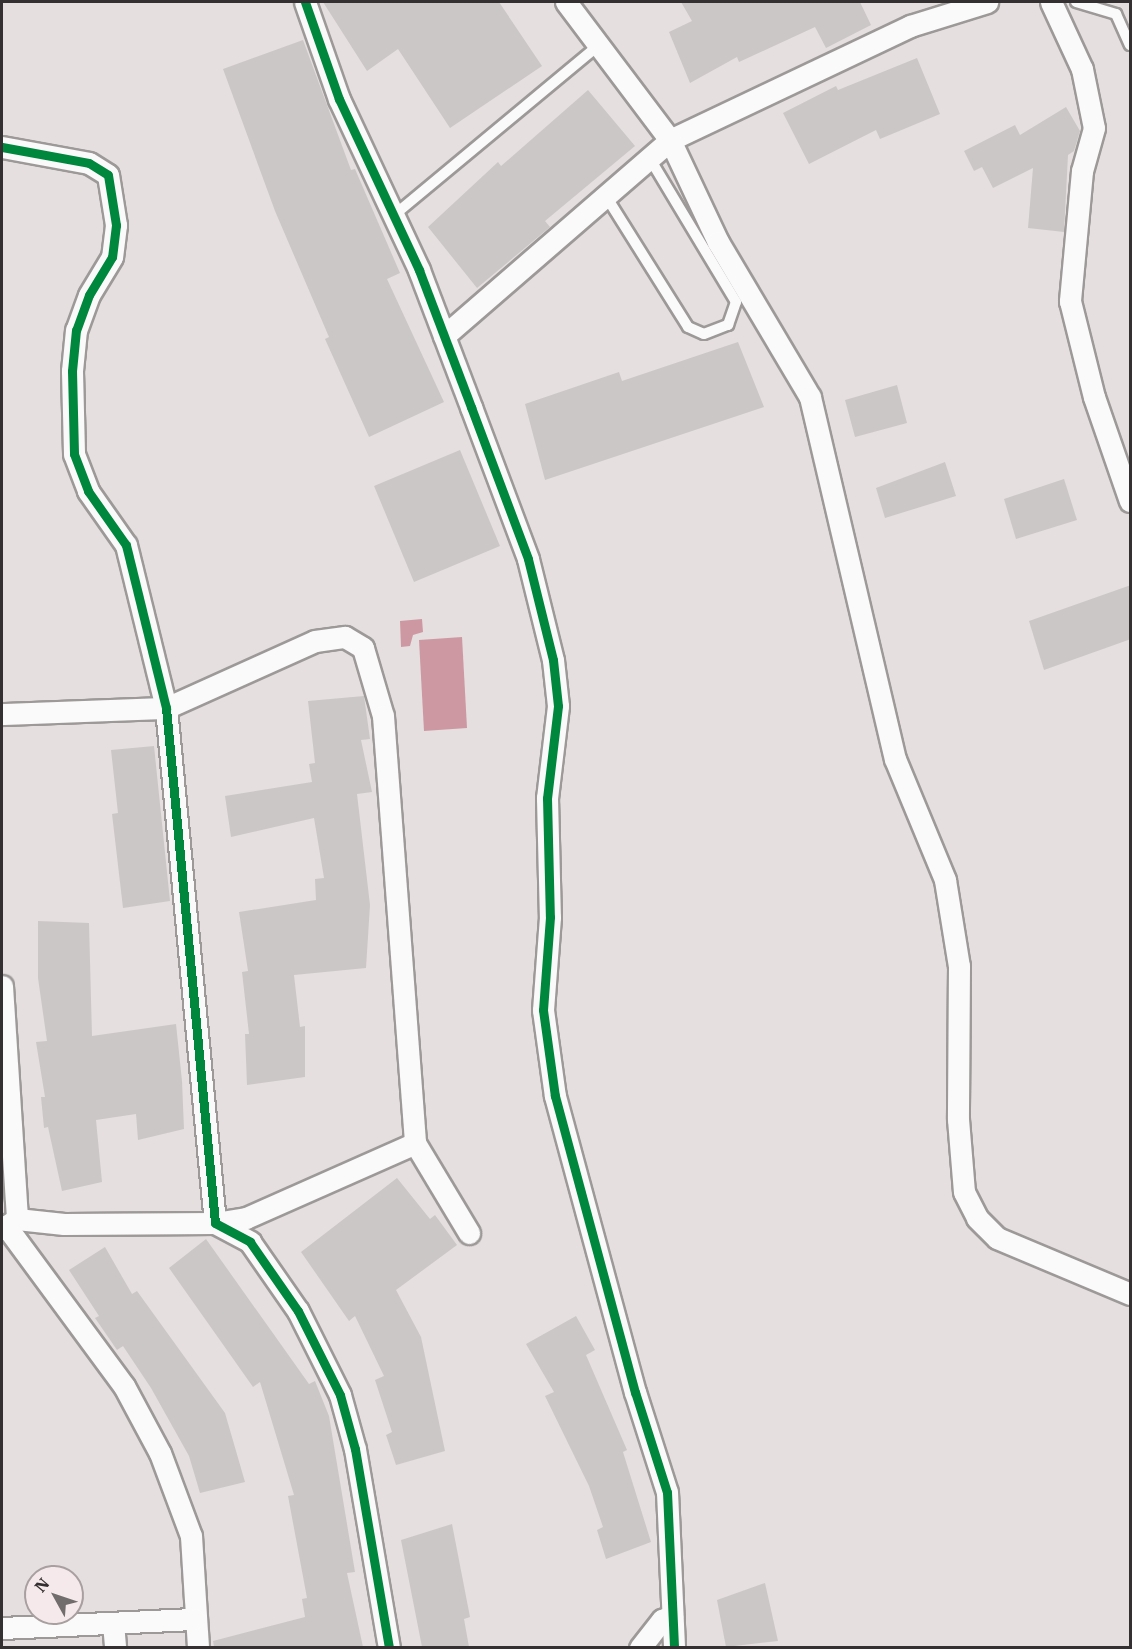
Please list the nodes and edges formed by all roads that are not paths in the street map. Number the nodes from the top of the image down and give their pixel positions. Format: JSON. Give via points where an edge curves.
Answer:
{"nodes":[{"id":1,"x":305,"y":2,"type":"edge"},
{"id":2,"x":987,"y":2,"type":"edge"},
{"id":3,"x":1051,"y":2,"type":"edge"},
{"id":4,"x":1076,"y":2,"type":"edge"},
{"id":5,"x":572,"y":3,"type":"edge"},
{"id":6,"x":600,"y":44,"type":"junction"},
{"id":7,"x":1131,"y":45,"type":"edge"},
{"id":8,"x":670,"y":140,"type":"junction"},
{"id":9,"x":2,"y":147,"type":"edge"},
{"id":10,"x":649,"y":157,"type":"junction"},
{"id":11,"x":604,"y":193,"type":"junction"},
{"id":12,"x":393,"y":217,"type":"junction"},
{"id":13,"x":444,"y":336,"type":"junction"},
{"id":14,"x":1131,"y":501,"type":"edge"},
{"id":15,"x":166,"y":708,"type":"junction"},
{"id":16,"x":2,"y":714,"type":"edge"},
{"id":17,"x":2,"y":986,"type":"edge"},
{"id":18,"x":415,"y":1143,"type":"junction"},
{"id":19,"x":215,"y":1223,"type":"junction"},
{"id":20,"x":8,"y":1225,"type":"edge"},
{"id":21,"x":470,"y":1233,"type":"dead end"},
{"id":22,"x":1131,"y":1294,"type":"edge"},
{"id":23,"x":672,"y":1616,"type":"junction"},
{"id":24,"x":194,"y":1619,"type":"junction"},
{"id":25,"x":112,"y":1623,"type":"junction"},
{"id":26,"x":2,"y":1628,"type":"edge"},
{"id":27,"x":115,"y":1647,"type":"edge"},
{"id":28,"x":198,"y":1647,"type":"edge"},
{"id":29,"x":388,"y":1647,"type":"edge"},
{"id":30,"x":640,"y":1647,"type":"edge"},
{"id":31,"x":674,"y":1647,"type":"edge"}],
"edges":[{"from":1,"to":12,"type":"street","via":[[339,99]]},
{"from":2,"to":8,"type":"street","via":[[910,26]]},
{"from":3,"to":14,"type":"street","via":[[1082,69],[1094,128],[1082,171],[1070,301],[1094,397]]},
{"from":4,"to":7,"type":"lane","via":[[1116,14]]},
{"from":5,"to":6,"type":"street"},
{"from":6,"to":8,"type":"street"},
{"from":6,"to":12,"type":"lane"},
{"from":8,"to":10,"type":"street"},
{"from":8,"to":22,"type":"street","via":[[718,242],[810,397],[895,759],[945,880],[959,966],[958,1119],[964,1192],[978,1218],[997,1238]]},
{"from":9,"to":15,"type":"street","via":[[89,162],[108,175],[116,225],[112,256],[89,295],[76,330],[72,371],[74,454],[88,491],[126,545]]},
{"from":10,"to":11,"type":"street"},
{"from":10,"to":11,"type":"lane","via":[[736,302],[728,325],[704,334],[688,327]]},
{"from":11,"to":13,"type":"street"},
{"from":12,"to":13,"type":"street"},
{"from":13,"to":23,"type":"street","via":[[528,559],[553,660],[558,706],[547,798],[550,916],[543,1010],[555,1096],[635,1392],[667,1492]]},
{"from":15,"to":16,"type":"street"},
{"from":15,"to":18,"type":"street","via":[[315,641],[345,637],[363,648],[383,716]]},
{"from":15,"to":19,"type":"street"},
{"from":17,"to":20,"type":"street"},
{"from":18,"to":19,"type":"street","via":[[246,1218]]},
{"from":18,"to":21,"type":"street"},
{"from":19,"to":20,"type":"street"},
{"from":19,"to":29,"type":"street","via":[[250,1242],[298,1311],[340,1395],[355,1449]]},
{"from":20,"to":24,"type":"street","via":[[124,1386],[160,1454],[191,1536]]},
{"from":23,"to":30,"type":"street","via":[[662,1620]]},
{"from":23,"to":31,"type":"street"},
{"from":24,"to":25,"type":"street"},
{"from":24,"to":28,"type":"street"},
{"from":25,"to":26,"type":"street"},
{"from":25,"to":27,"type":"street"}]}
